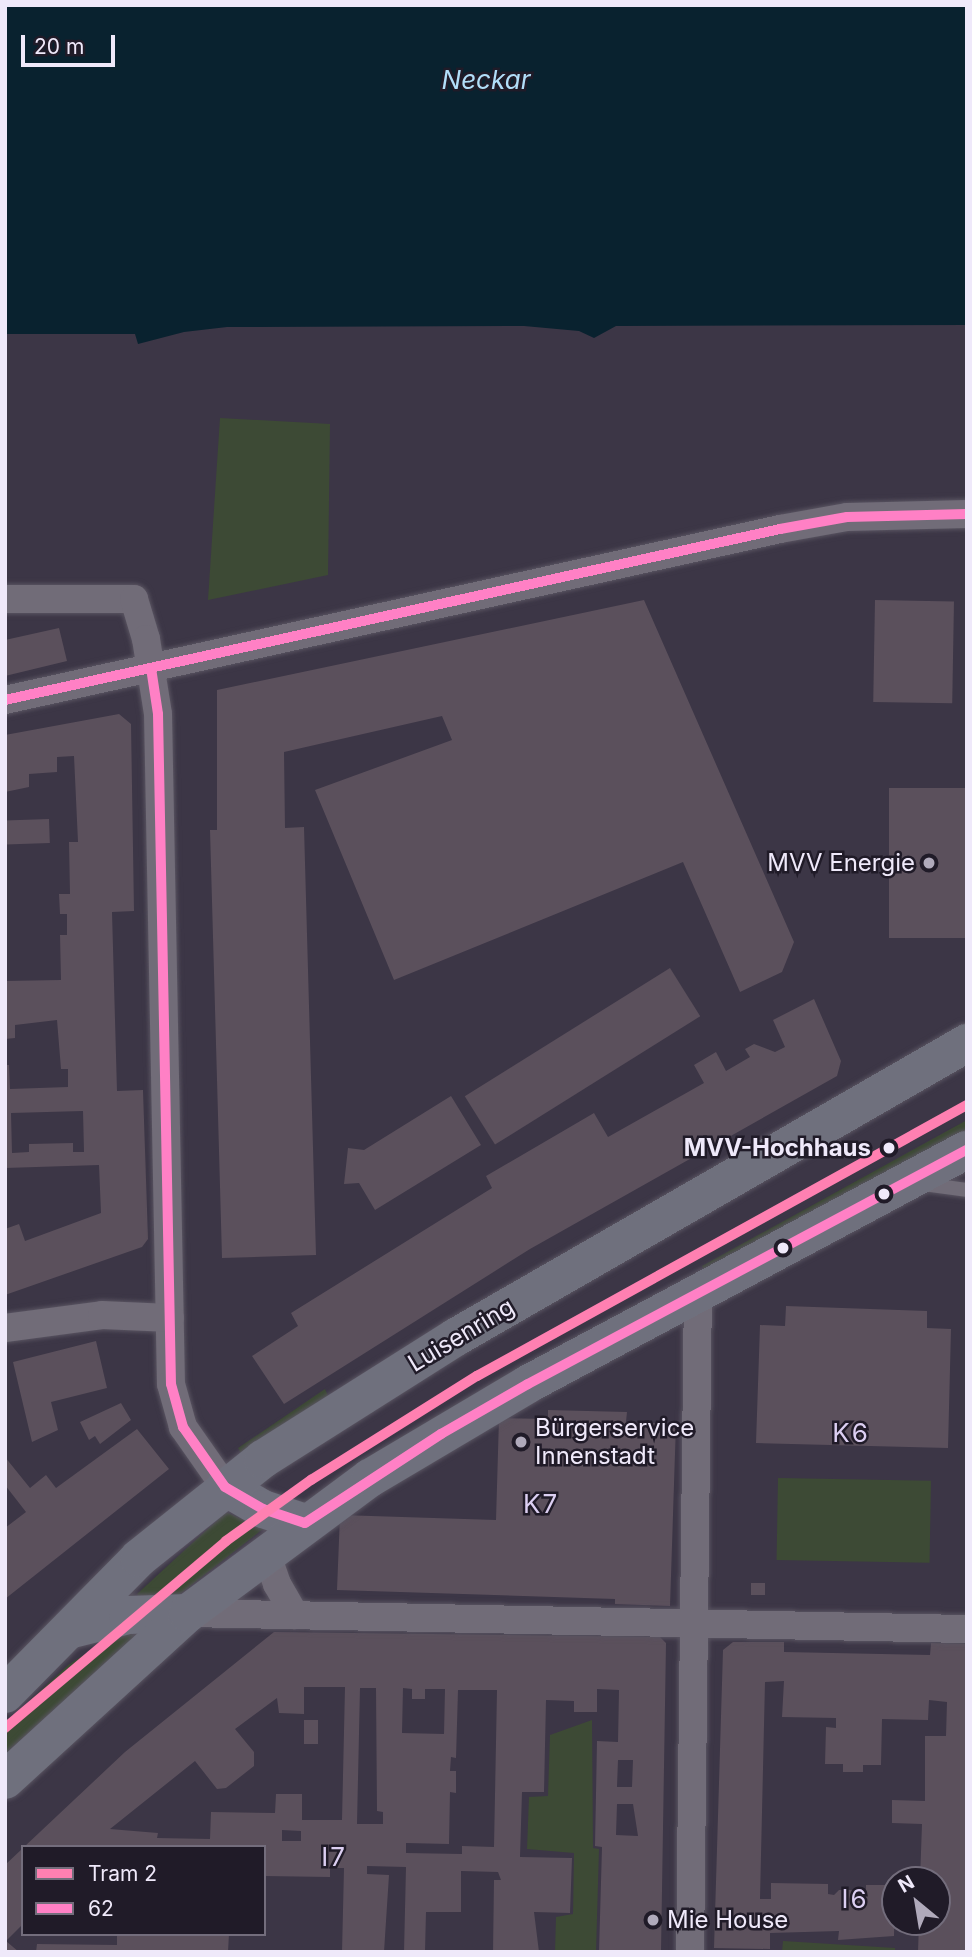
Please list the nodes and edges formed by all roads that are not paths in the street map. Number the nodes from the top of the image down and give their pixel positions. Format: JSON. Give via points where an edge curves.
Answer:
{"nodes":[{"id":1,"x":967,"y":514,"type":"edge"},
{"id":2,"x":5,"y":600,"type":"edge"},
{"id":3,"x":151,"y":668,"type":"junction"},
{"id":4,"x":5,"y":700,"type":"edge"},
{"id":5,"x":967,"y":1043,"type":"edge"},
{"id":6,"x":967,"y":1150,"type":"edge"},
{"id":7,"x":908,"y":1182,"type":"junction"},
{"id":8,"x":967,"y":1190,"type":"edge"},
{"id":9,"x":698,"y":1292,"type":"junction"},
{"id":10,"x":170,"y":1318,"type":"junction"},
{"id":11,"x":5,"y":1328,"type":"edge"},
{"id":12,"x":225,"y":1488,"type":"junction"},
{"id":13,"x":305,"y":1524,"type":"junction"},
{"id":14,"x":266,"y":1552,"type":"junction"},
{"id":15,"x":188,"y":1613,"type":"junction"},
{"id":16,"x":295,"y":1615,"type":"junction"},
{"id":17,"x":698,"y":1623,"type":"junction"},
{"id":18,"x":72,"y":1629,"type":"junction"},
{"id":19,"x":967,"y":1629,"type":"edge"},
{"id":20,"x":5,"y":1694,"type":"edge"},
{"id":21,"x":5,"y":1780,"type":"edge"},
{"id":22,"x":691,"y":1952,"type":"edge"}],
"edges":[{"from":1,"to":3,"type":"street","via":[[847,517]]},
{"from":2,"to":3,"type":"street","via":[[134,600]]},
{"from":3,"to":4,"type":"street"},
{"from":3,"to":10,"type":"street","via":[[156,696]]},
{"from":5,"to":12,"type":"main road","name":"Luisenring","via":[[456,1337],[338,1409]]},
{"from":6,"to":7,"type":"main road"},
{"from":7,"to":8,"type":"lane"},
{"from":7,"to":9,"type":"main road"},
{"from":9,"to":13,"type":"main road","via":[[452,1428]]},
{"from":9,"to":17,"type":"street"},
{"from":10,"to":11,"type":"street","via":[[102,1315]]},
{"from":10,"to":12,"type":"street","via":[[171,1384],[183,1427]]},
{"from":12,"to":13,"type":"main road"},
{"from":12,"to":18,"type":"main road","name":"Luisenring","via":[[139,1558]]},
{"from":13,"to":14,"type":"main road"},
{"from":14,"to":15,"type":"main road"},
{"from":14,"to":16,"type":"street"},
{"from":15,"to":16,"type":"street"},
{"from":15,"to":18,"type":"main road","via":[[128,1615]]},
{"from":15,"to":21,"type":"main road"},
{"from":16,"to":17,"type":"street"},
{"from":17,"to":19,"type":"street"},
{"from":17,"to":22,"type":"street"},
{"from":18,"to":20,"type":"main road","name":"Luisenring"}]}
